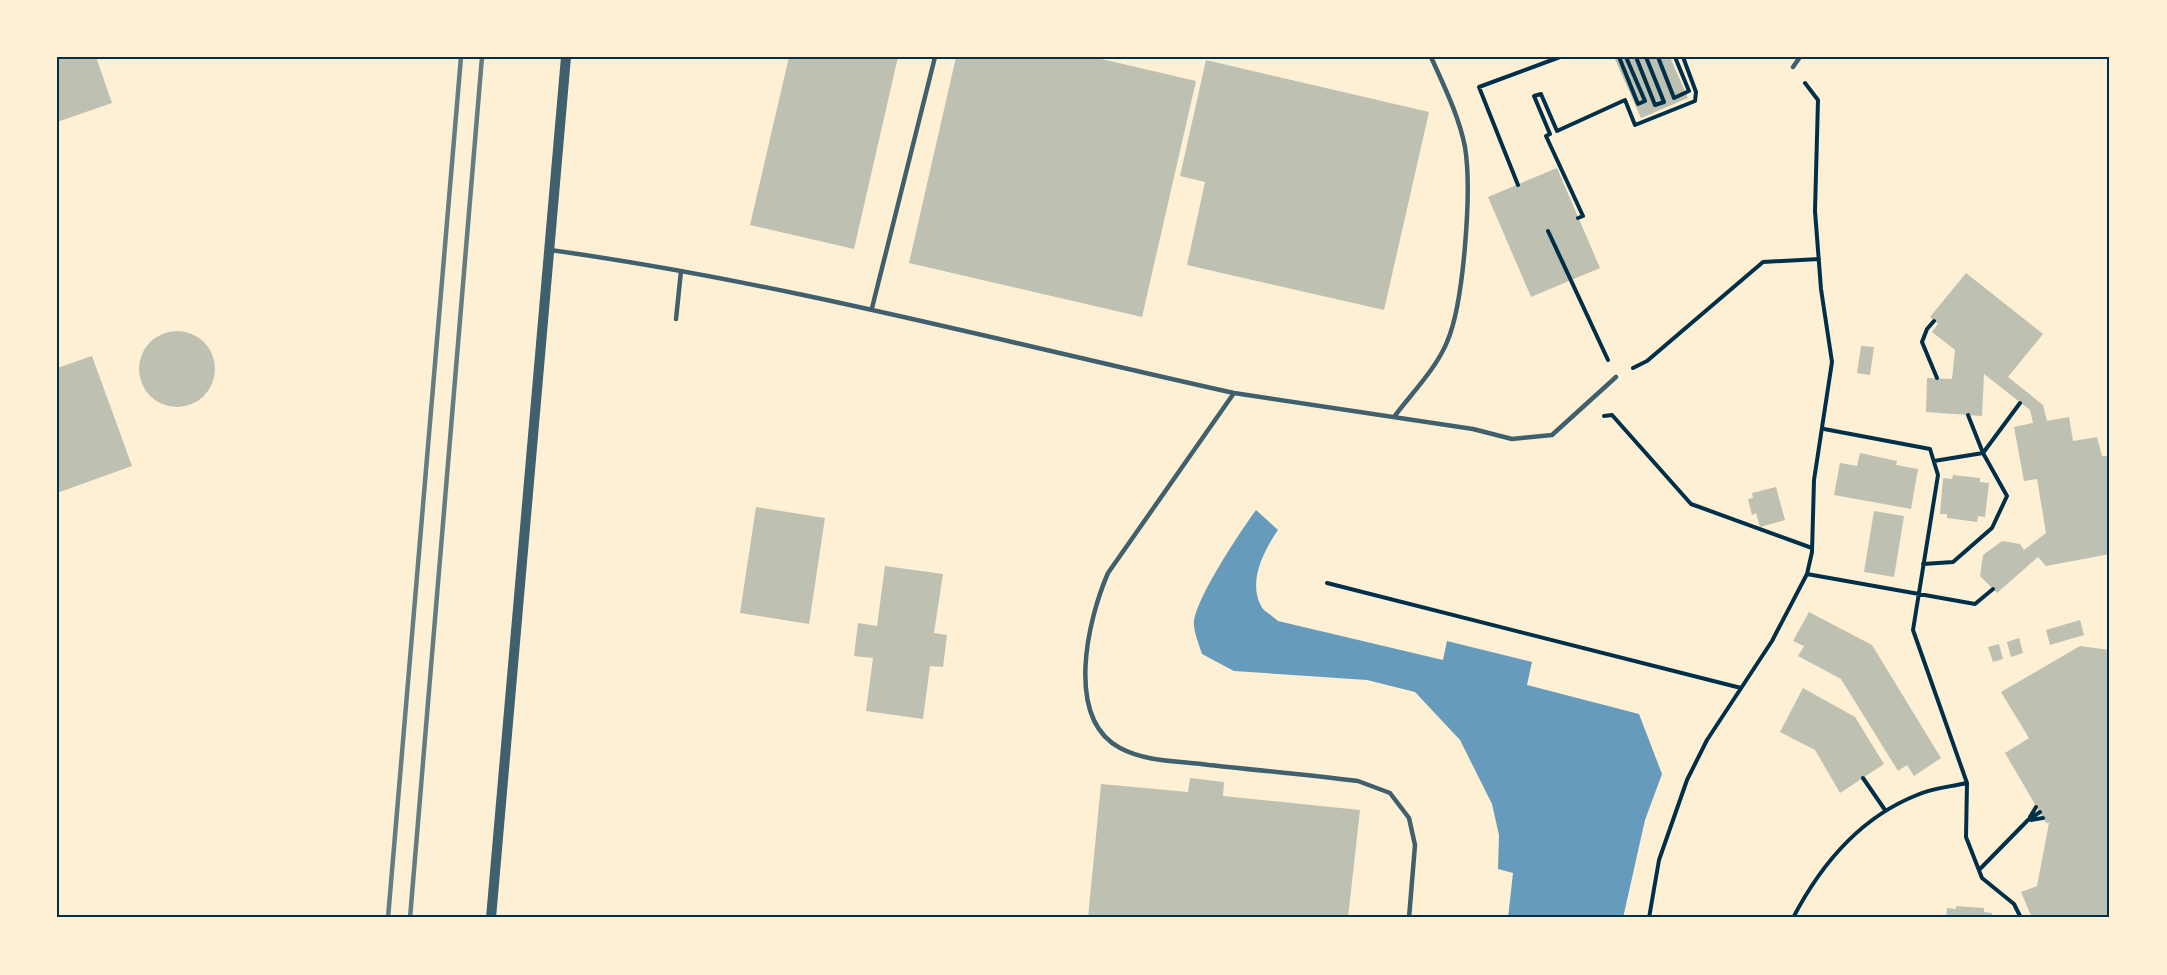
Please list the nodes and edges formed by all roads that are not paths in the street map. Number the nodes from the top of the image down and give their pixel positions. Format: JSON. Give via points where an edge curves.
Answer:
{"nodes":[{"id":1,"x":566,"y":57,"type":"edge"},
{"id":2,"x":934,"y":57,"type":"edge"},
{"id":3,"x":1431,"y":57,"type":"edge"},
{"id":4,"x":1800,"y":57,"type":"edge"},
{"id":5,"x":1793,"y":67,"type":"road end"},
{"id":6,"x":550,"y":250,"type":"junction"},
{"id":7,"x":681,"y":271,"type":"junction"},
{"id":8,"x":872,"y":308,"type":"junction"},
{"id":9,"x":676,"y":319,"type":"dead end"},
{"id":10,"x":1616,"y":377,"type":"road end"},
{"id":11,"x":1234,"y":393,"type":"junction"},
{"id":12,"x":1394,"y":417,"type":"junction"},
{"id":13,"x":491,"y":918,"type":"edge"},
{"id":14,"x":1409,"y":918,"type":"edge"}],
"edges":[{"from":1,"to":6,"type":"street"},
{"from":2,"to":8,"type":"lane"},
{"from":3,"to":12,"type":"lane","via":[[1465,146],[1468,179],[1461,281],[1446,345]]},
{"from":4,"to":5,"type":"lane"},
{"from":6,"to":7,"type":"lane"},
{"from":6,"to":13,"type":"street"},
{"from":7,"to":8,"type":"lane"},
{"from":7,"to":9,"type":"lane"},
{"from":8,"to":11,"type":"lane"},
{"from":10,"to":12,"type":"lane","via":[[1552,435],[1512,439]]},
{"from":11,"to":12,"type":"lane"},
{"from":11,"to":14,"type":"lane","via":[[1108,573],[1094,604],[1084,688],[1091,720],[1119,748],[1153,759],[1358,781],[1390,793],[1409,818],[1416,845]]}]}
